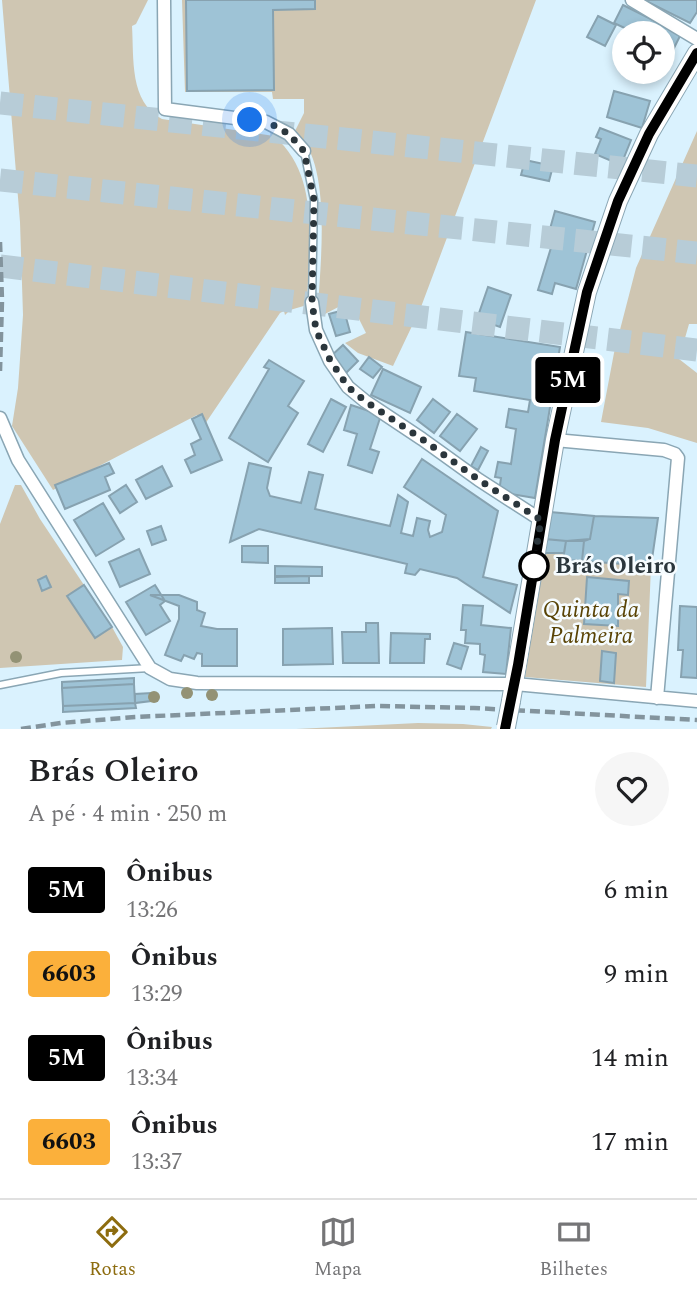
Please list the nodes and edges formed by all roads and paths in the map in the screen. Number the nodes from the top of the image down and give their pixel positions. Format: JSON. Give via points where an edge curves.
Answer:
{"nodes":[{"id":1,"x":164,"y":0,"type":"edge"},
{"id":2,"x":632,"y":0,"type":"edge"},
{"id":3,"x":697,"y":39,"type":"edge"},
{"id":4,"x":697,"y":53,"type":"edge"},
{"id":5,"x":304,"y":151,"type":"joint"},
{"id":6,"x":312,"y":302,"type":"joint"},
{"id":7,"x":0,"y":418,"type":"edge"},
{"id":8,"x":555,"y":440,"type":"junction"},
{"id":9,"x":541,"y":520,"type":"junction"},
{"id":10,"x":150,"y":668,"type":"junction"},
{"id":11,"x":0,"y":685,"type":"edge"},
{"id":12,"x":513,"y":693,"type":"junction"},
{"id":13,"x":657,"y":698,"type":"junction"},
{"id":14,"x":697,"y":701,"type":"edge"},
{"id":15,"x":505,"y":728,"type":"edge"}],
"edges":[{"from":1,"to":5,"type":"street","via":[[166,109],[266,121],[289,134]]},
{"from":2,"to":3,"type":"street"},
{"from":4,"to":8,"type":"main road","via":[[649,134],[618,201],[587,292]]},
{"from":5,"to":6,"type":"lane","via":[[314,200]]},
{"from":6,"to":9,"type":"street","via":[[316,330],[348,387]]},
{"from":7,"to":10,"type":"street","via":[[18,460]]},
{"from":8,"to":9,"type":"main road"},
{"from":8,"to":13,"type":"street","via":[[664,450],[678,457]]},
{"from":9,"to":12,"type":"main road"},
{"from":10,"to":11,"type":"lane","via":[[61,673]]},
{"from":10,"to":12,"type":"street","via":[[170,679],[197,683]]},
{"from":12,"to":13,"type":"street"},
{"from":12,"to":15,"type":"main road","bridge":true},
{"from":13,"to":14,"type":"street"}]}
